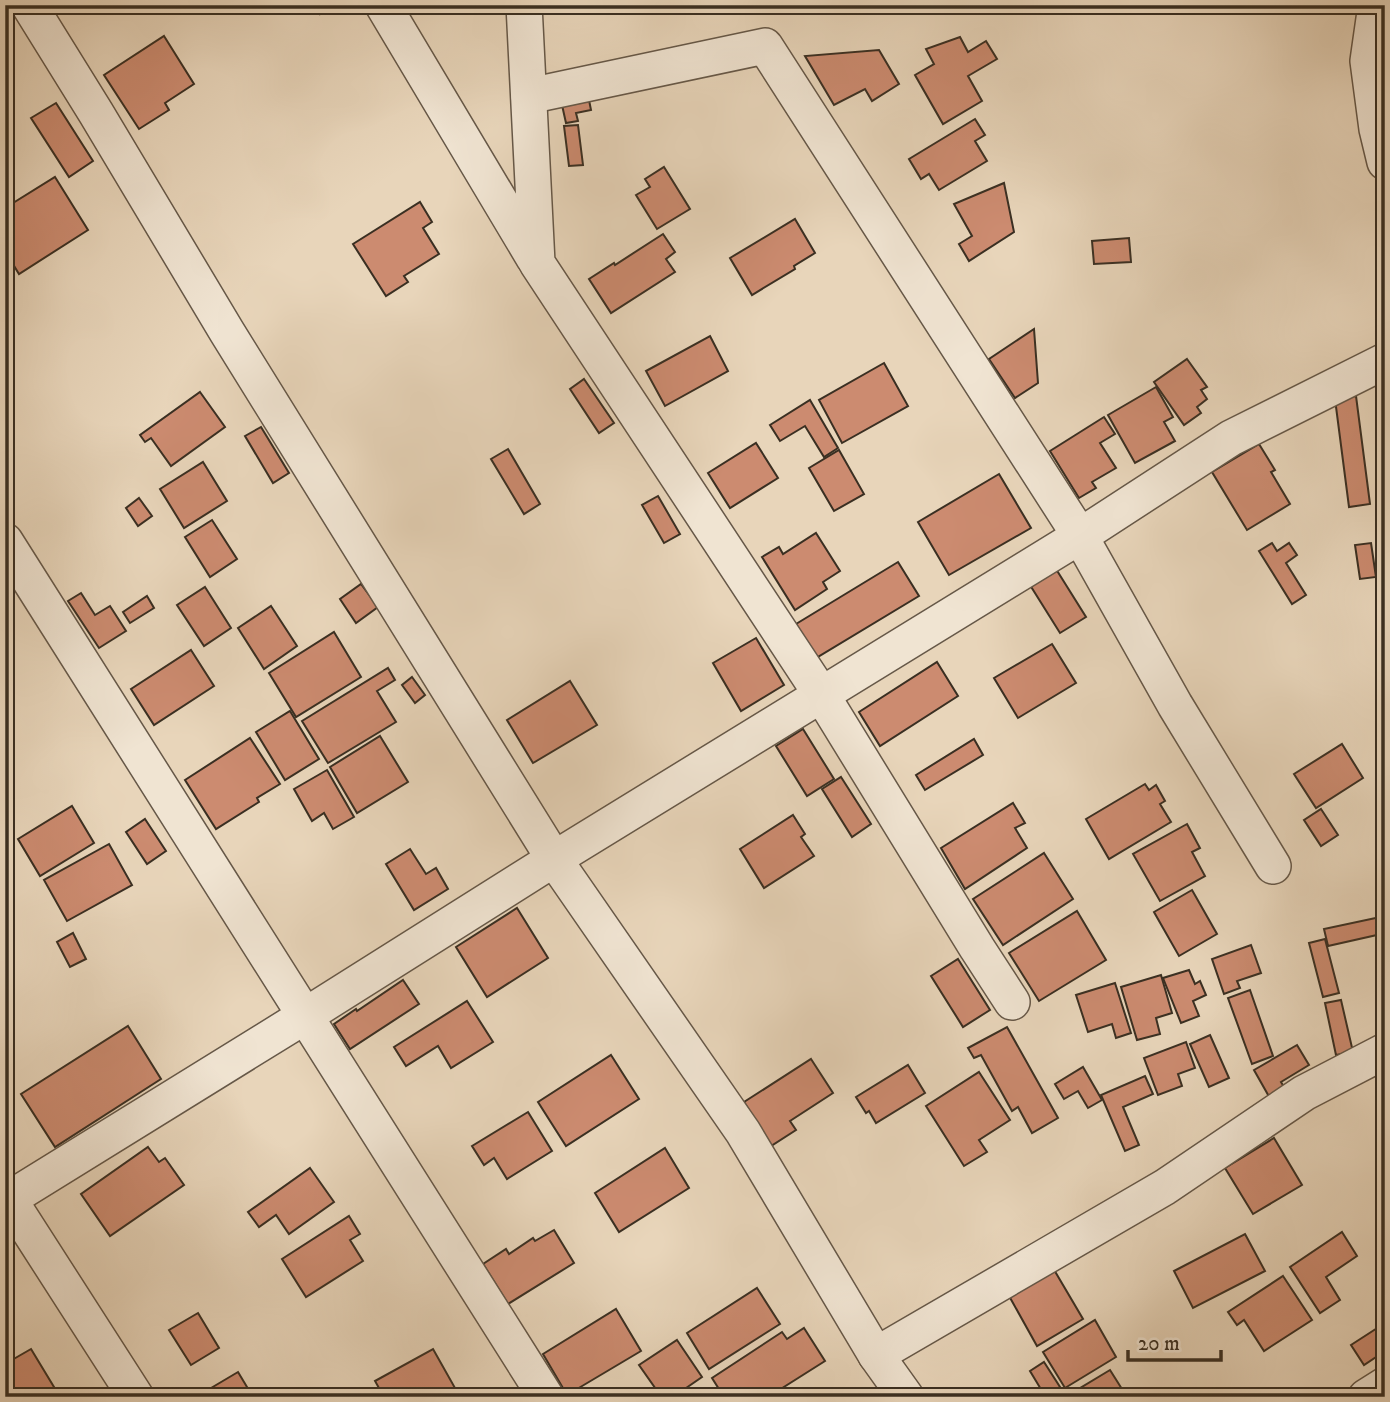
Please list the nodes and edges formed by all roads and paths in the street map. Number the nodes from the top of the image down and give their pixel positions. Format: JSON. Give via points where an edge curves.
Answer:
{"nodes":[{"id":1,"x":29,"y":5,"type":"edge"},
{"id":2,"x":383,"y":5,"type":"edge"},
{"id":3,"x":524,"y":5,"type":"edge"},
{"id":4,"x":1376,"y":5,"type":"edge"},
{"id":5,"x":1377,"y":60,"type":"edge"},
{"id":6,"x":529,"y":96,"type":"junction"},
{"id":7,"x":1385,"y":162,"type":"edge"},
{"id":8,"x":537,"y":263,"type":"junction"},
{"id":9,"x":1385,"y":361,"type":"edge"},
{"id":10,"x":1080,"y":536,"type":"junction"},
{"id":11,"x":5,"y":541,"type":"edge"},
{"id":12,"x":821,"y":694,"type":"junction"},
{"id":13,"x":554,"y":859,"type":"junction"},
{"id":14,"x":1273,"y":866,"type":"dead end"},
{"id":15,"x":1012,"y":1002,"type":"dead end"},
{"id":16,"x":305,"y":1016,"type":"junction"},
{"id":17,"x":1385,"y":1051,"type":"edge"},
{"id":18,"x":7,"y":1196,"type":"edge"},
{"id":19,"x":876,"y":1355,"type":"junction"},
{"id":20,"x":1385,"y":1385,"type":"edge"},
{"id":21,"x":136,"y":1397,"type":"edge"},
{"id":22,"x":546,"y":1397,"type":"edge"},
{"id":23,"x":906,"y":1397,"type":"edge"},
{"id":24,"x":1366,"y":1397,"type":"edge"}],
"edges":[{"from":1,"to":13,"type":"street"},
{"from":2,"to":8,"type":"street"},
{"from":3,"to":6,"type":"street"},
{"from":4,"to":5,"type":"street"},
{"from":5,"to":7,"type":"street","via":[[1377,129]]},
{"from":6,"to":8,"type":"street"},
{"from":6,"to":10,"type":"street","via":[[765,46]]},
{"from":8,"to":12,"type":"street"},
{"from":9,"to":10,"type":"street","via":[[1231,438]]},
{"from":10,"to":12,"type":"street"},
{"from":10,"to":14,"type":"street"},
{"from":11,"to":16,"type":"street"},
{"from":12,"to":13,"type":"street"},
{"from":12,"to":15,"type":"street"},
{"from":13,"to":16,"type":"street"},
{"from":13,"to":19,"type":"street","via":[[743,1132]]},
{"from":16,"to":18,"type":"street"},
{"from":16,"to":22,"type":"street"},
{"from":17,"to":19,"type":"street","via":[[1304,1093],[1165,1187]]},
{"from":18,"to":21,"type":"street"},
{"from":19,"to":23,"type":"street"},
{"from":20,"to":24,"type":"street"}]}
